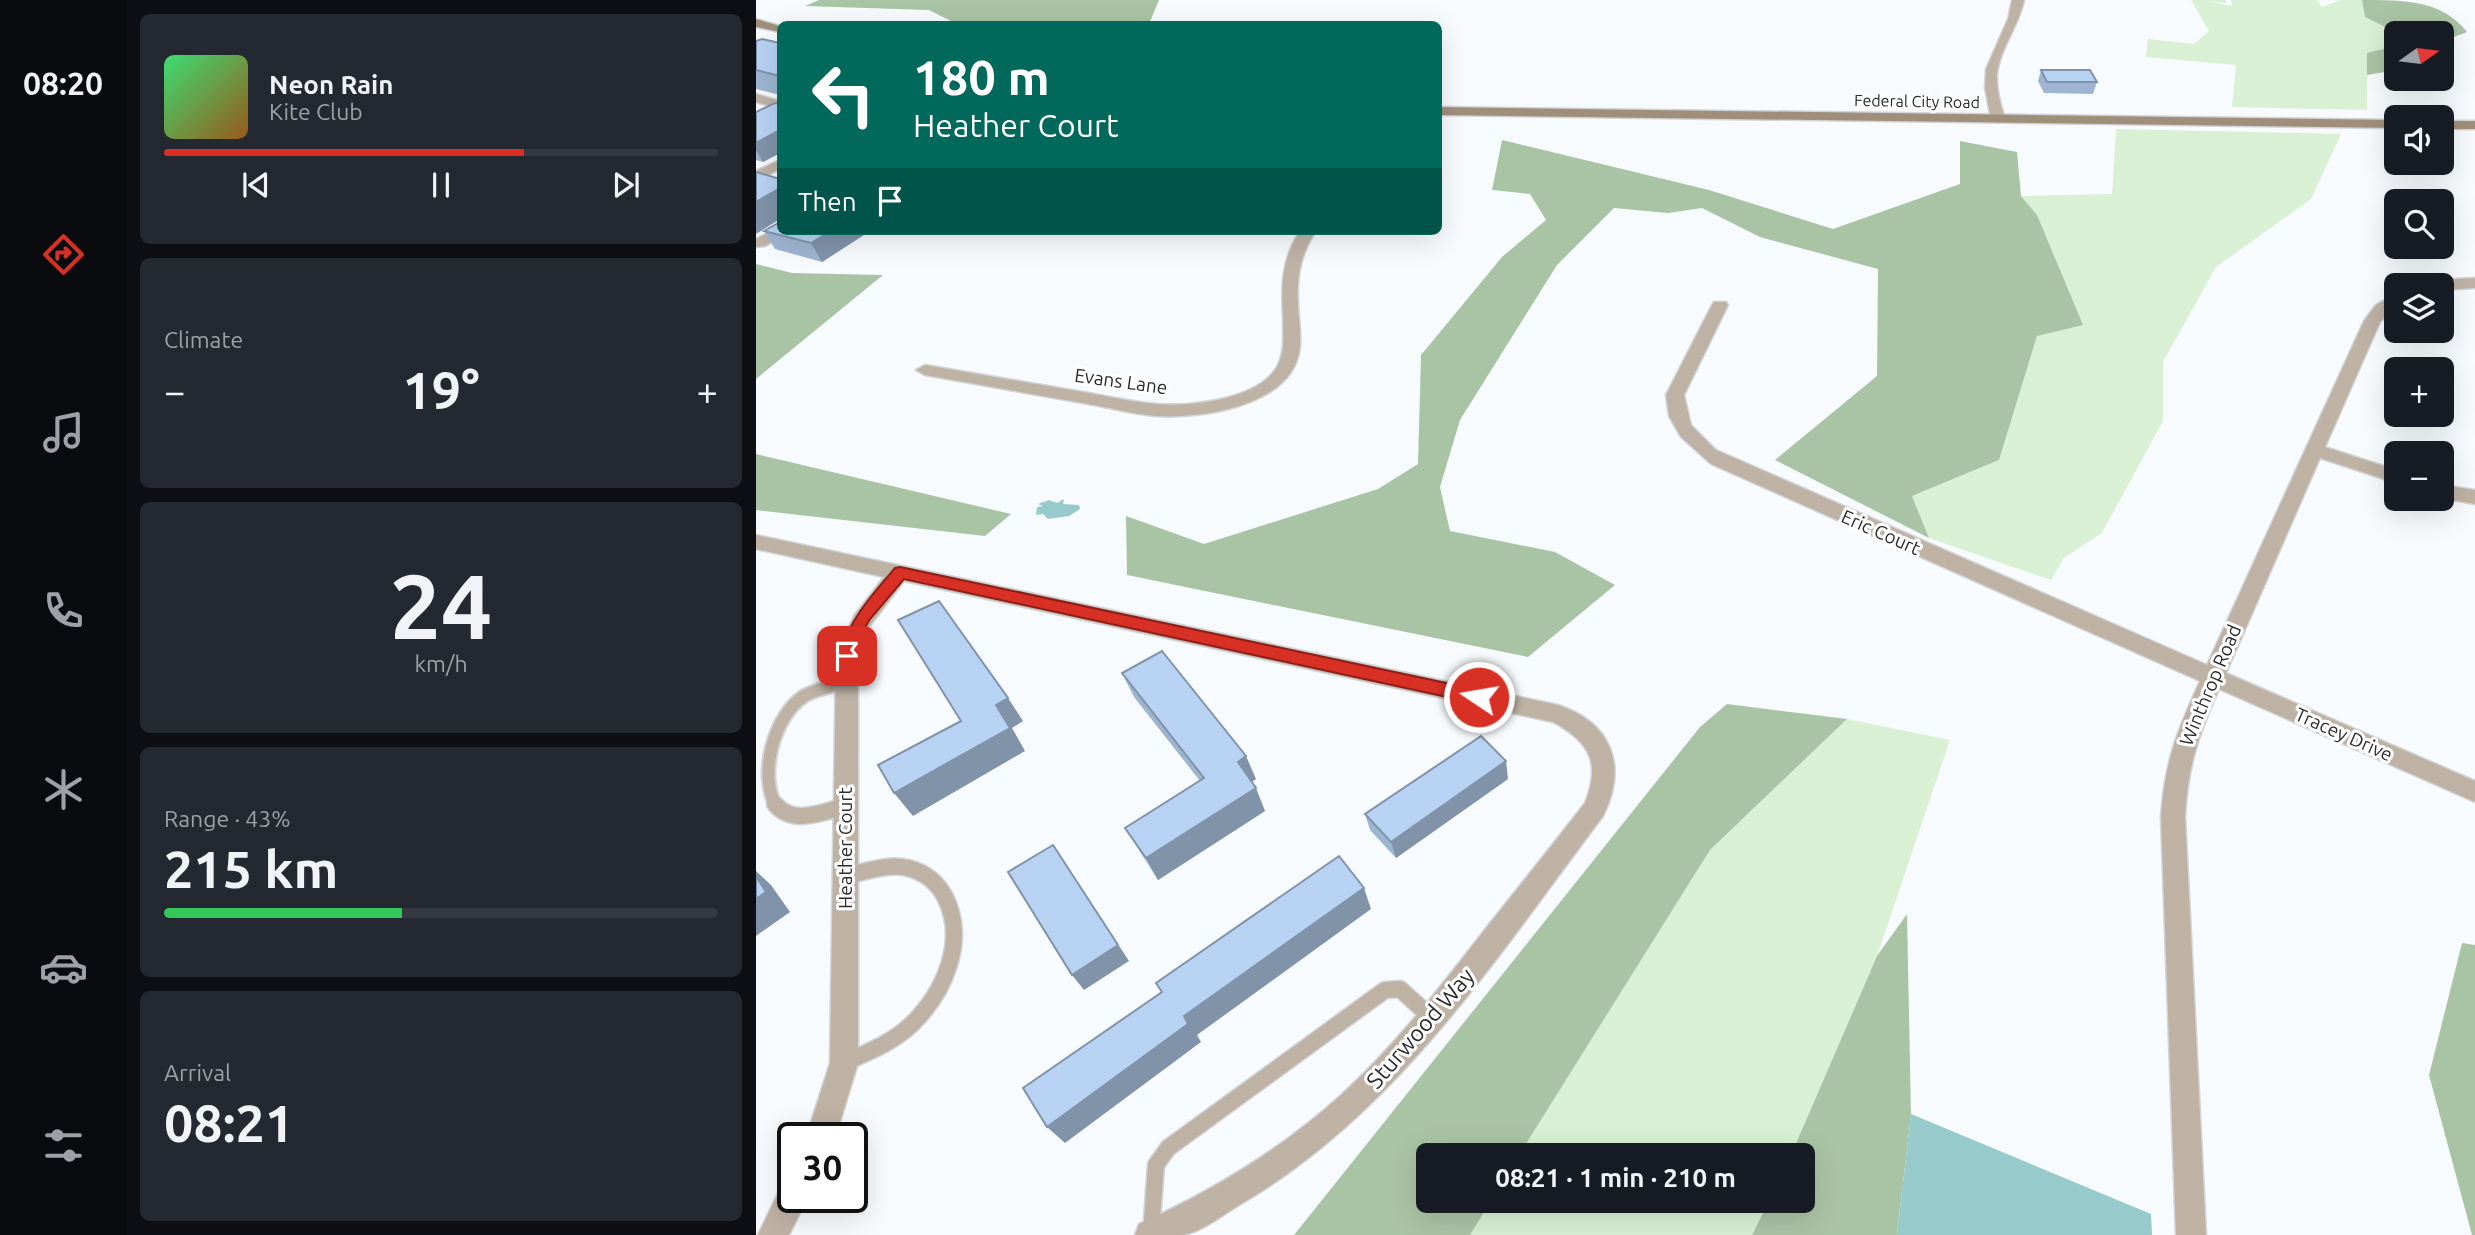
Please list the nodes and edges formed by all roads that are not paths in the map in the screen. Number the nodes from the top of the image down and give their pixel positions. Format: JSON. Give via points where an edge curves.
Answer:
{"nodes":[{"id":1,"x":2018,"y":0,"type":"edge"},
{"id":2,"x":756,"y":23,"type":"edge"},
{"id":3,"x":777,"y":28,"type":"edge"},
{"id":4,"x":756,"y":98,"type":"edge"},
{"id":5,"x":777,"y":104,"type":"edge"},
{"id":6,"x":1442,"y":111,"type":"edge"},
{"id":7,"x":1998,"y":119,"type":"junction"},
{"id":8,"x":2384,"y":124,"type":"edge"},
{"id":9,"x":2454,"y":125,"type":"edge"},
{"id":10,"x":2475,"y":125,"type":"edge"},
{"id":11,"x":777,"y":166,"type":"edge"},
{"id":12,"x":760,"y":179,"type":"edge"},
{"id":13,"x":777,"y":233,"type":"edge"},
{"id":14,"x":1305,"y":235,"type":"edge"},
{"id":15,"x":760,"y":243,"type":"dead end"},
{"id":16,"x":2475,"y":283,"type":"edge"},
{"id":17,"x":2454,"y":284,"type":"edge"},
{"id":18,"x":1720,"y":305,"type":"dead end"},
{"id":19,"x":2384,"y":307,"type":"edge"},
{"id":20,"x":925,"y":370,"type":"dead end"},
{"id":21,"x":2314,"y":450,"type":"junction"},
{"id":22,"x":2384,"y":473,"type":"edge"},
{"id":23,"x":2454,"y":493,"type":"edge"},
{"id":24,"x":2475,"y":497,"type":"edge"},
{"id":25,"x":756,"y":542,"type":"edge"},
{"id":26,"x":900,"y":572,"type":"junction"},
{"id":27,"x":2212,"y":677,"type":"junction"},
{"id":28,"x":846,"y":682,"type":"junction"},
{"id":29,"x":2475,"y":792,"type":"edge"},
{"id":30,"x":846,"y":806,"type":"junction"},
{"id":31,"x":845,"y":876,"type":"junction"},
{"id":32,"x":1432,"y":1018,"type":"junction"},
{"id":33,"x":844,"y":1063,"type":"junction"},
{"id":34,"x":826,"y":1122,"type":"edge"},
{"id":35,"x":784,"y":1213,"type":"edge"},
{"id":36,"x":773,"y":1235,"type":"edge"},
{"id":37,"x":1150,"y":1235,"type":"edge"},
{"id":38,"x":2190,"y":1235,"type":"edge"}],
"edges":[{"from":1,"to":7,"type":"street","via":[[2011,30],[1992,71]]},
{"from":2,"to":3,"type":"street"},
{"from":4,"to":5,"type":"street"},
{"from":6,"to":7,"type":"street","name":"Federal City Road"},
{"from":7,"to":8,"type":"street","name":"Federal City Road"},
{"from":9,"to":10,"type":"street"},
{"from":11,"to":12,"type":"street"},
{"from":13,"to":15,"type":"street"},
{"from":14,"to":20,"type":"street","name":"Evans Lane","via":[[1291,264],[1290,359],[1266,387],[1226,404],[1156,410]]},
{"from":16,"to":17,"type":"street"},
{"from":18,"to":27,"type":"street","name":"Eric Court","via":[[1675,395],[1679,423],[1704,452]]},
{"from":19,"to":21,"type":"street","name":"Winthrop Road","via":[[2372,321]]},
{"from":21,"to":22,"type":"street"},
{"from":21,"to":27,"type":"street","name":"Winthrop Road"},
{"from":23,"to":24,"type":"street"},
{"from":25,"to":26,"type":"street"},
{"from":26,"to":28,"type":"street","name":"Heather Court","via":[[852,635]]},
{"from":26,"to":32,"type":"street","name":"Sturwood Way","via":[[1558,714],[1593,737],[1606,769],[1604,790],[1595,809]]},
{"from":27,"to":29,"type":"street","name":"Tracey Drive"},
{"from":27,"to":38,"type":"street","name":"Winthrop Road","via":[[2184,742],[2173,817]]},
{"from":28,"to":30,"type":"street","name":"Heather Court"},
{"from":28,"to":30,"type":"lane","via":[[804,697],[787,712],[769,736],[759,771],[766,802],[781,813],[805,817]]},
{"from":30,"to":31,"type":"street","name":"Heather Court"},
{"from":31,"to":33,"type":"street","name":"Heather Court"},
{"from":31,"to":33,"type":"lane","via":[[909,868],[929,877],[942,890],[955,932],[951,958],[921,1014],[878,1049]]},
{"from":32,"to":37,"type":"street","name":"Sturwood Way","via":[[1373,1085],[1313,1137],[1255,1179]]},
{"from":32,"to":37,"type":"lane","via":[[1400,989],[1385,990],[1168,1148],[1156,1165]]},
{"from":33,"to":34,"type":"street","name":"Heather Court"},
{"from":35,"to":36,"type":"street"}]}
